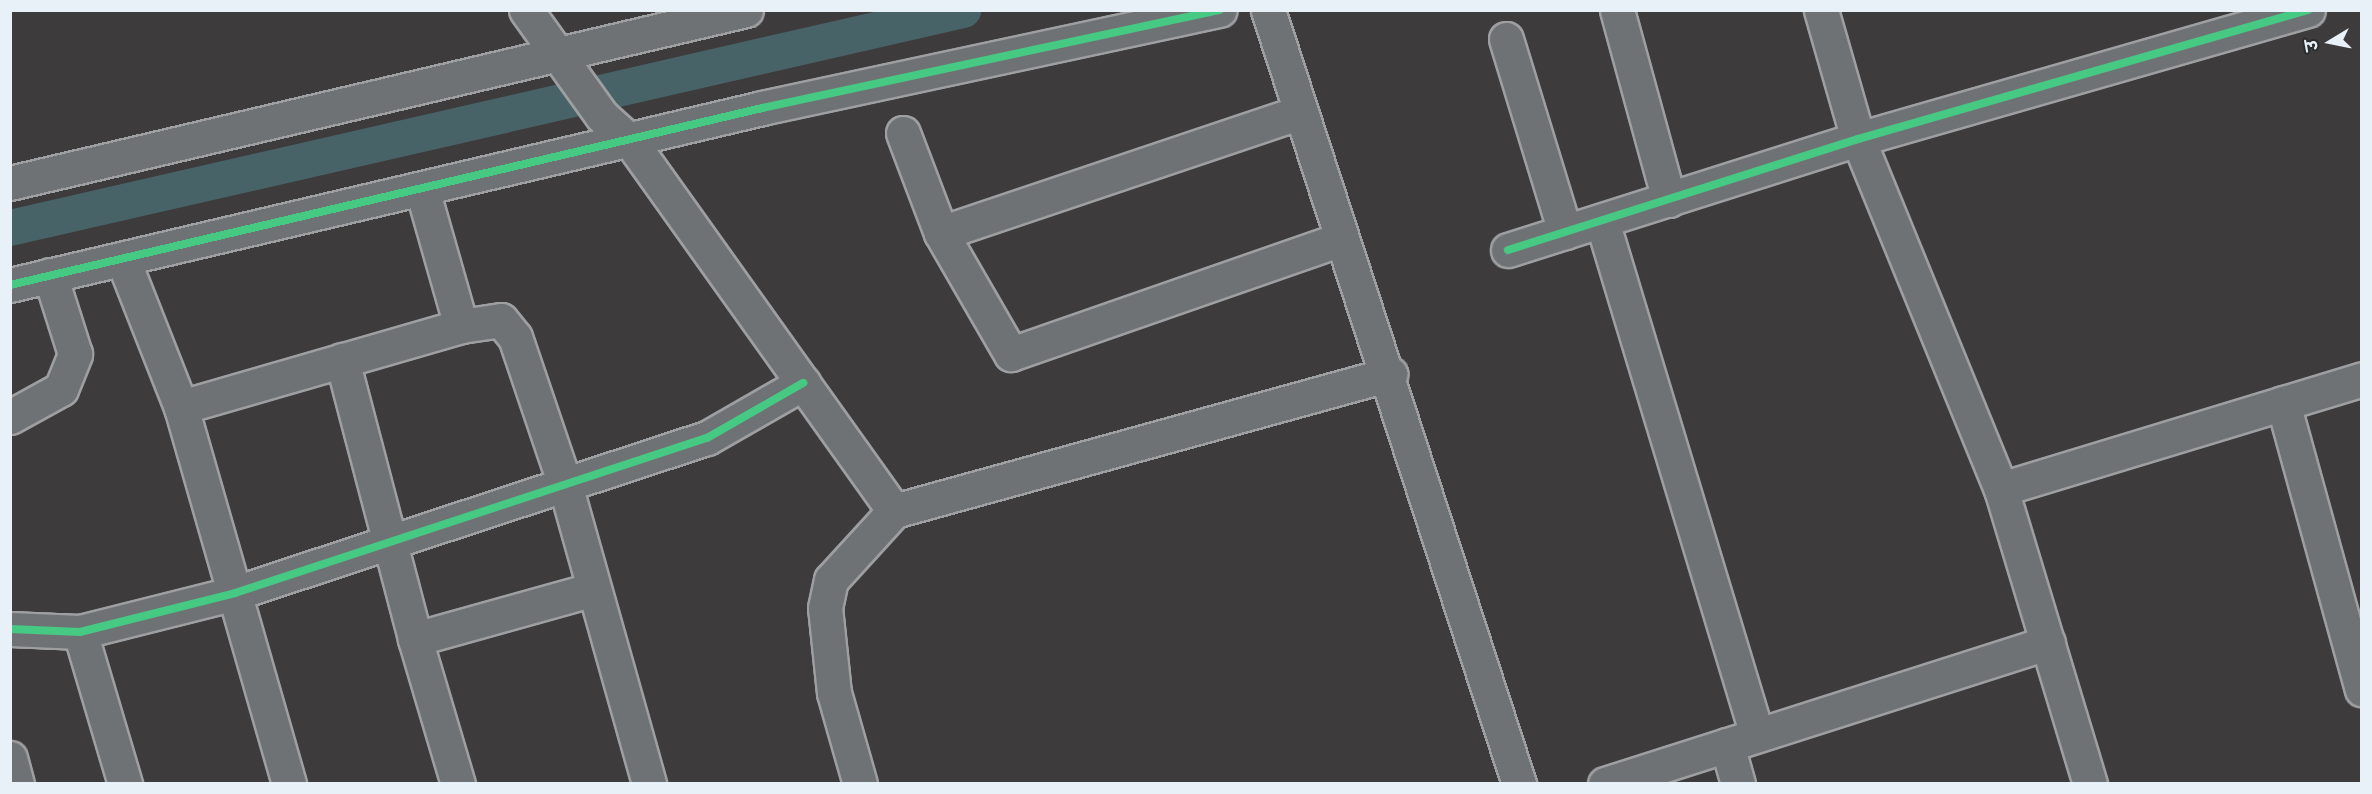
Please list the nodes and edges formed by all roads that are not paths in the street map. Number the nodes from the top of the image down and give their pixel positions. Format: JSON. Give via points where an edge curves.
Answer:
{"nodes":[{"id":1,"x":526,"y":10,"type":"edge"},
{"id":2,"x":746,"y":10,"type":"edge"},
{"id":3,"x":1220,"y":10,"type":"edge"},
{"id":4,"x":1268,"y":10,"type":"edge"},
{"id":5,"x":1617,"y":10,"type":"edge"},
{"id":6,"x":1821,"y":10,"type":"edge"},
{"id":7,"x":2308,"y":10,"type":"edge"},
{"id":8,"x":662,"y":19,"type":"edge"},
{"id":9,"x":1506,"y":39,"type":"dead end"},
{"id":10,"x":559,"y":59,"type":"junction"},
{"id":11,"x":1298,"y":113,"type":"junction"},
{"id":12,"x":903,"y":133,"type":"dead end"},
{"id":13,"x":1858,"y":140,"type":"junction"},
{"id":14,"x":631,"y":142,"type":"junction"},
{"id":15,"x":10,"y":183,"type":"edge"},
{"id":16,"x":422,"y":189,"type":"junction"},
{"id":17,"x":1669,"y":200,"type":"junction"},
{"id":18,"x":1602,"y":221,"type":"junction"},
{"id":19,"x":1565,"y":232,"type":"junction"},
{"id":20,"x":941,"y":233,"type":"junction"},
{"id":21,"x":1338,"y":240,"type":"junction"},
{"id":22,"x":1508,"y":250,"type":"dead end"},
{"id":23,"x":123,"y":260,"type":"junction"},
{"id":24,"x":50,"y":275,"type":"junction"},
{"id":25,"x":10,"y":285,"type":"edge"},
{"id":26,"x":461,"y":326,"type":"junction"},
{"id":27,"x":342,"y":360,"type":"junction"},
{"id":28,"x":1390,"y":374,"type":"junction"},
{"id":29,"x":2361,"y":379,"type":"edge"},
{"id":30,"x":803,"y":383,"type":"junction"},
{"id":31,"x":2283,"y":403,"type":"junction"},
{"id":32,"x":181,"y":407,"type":"junction"},
{"id":33,"x":10,"y":417,"type":"edge"},
{"id":34,"x":566,"y":488,"type":"junction"},
{"id":35,"x":2001,"y":489,"type":"junction"},
{"id":36,"x":894,"y":511,"type":"junction"},
{"id":37,"x":386,"y":546,"type":"junction"},
{"id":38,"x":591,"y":590,"type":"junction"},
{"id":39,"x":235,"y":593,"type":"junction"},
{"id":40,"x":10,"y":629,"type":"edge"},
{"id":41,"x":80,"y":632,"type":"junction"},
{"id":42,"x":415,"y":639,"type":"junction"},
{"id":43,"x":2048,"y":643,"type":"junction"},
{"id":44,"x":2361,"y":689,"type":"edge"},
{"id":45,"x":1757,"y":735,"type":"junction"},
{"id":46,"x":1727,"y":745,"type":"junction"},
{"id":47,"x":10,"y":758,"type":"edge"},
{"id":48,"x":17,"y":783,"type":"edge"},
{"id":49,"x":125,"y":783,"type":"edge"},
{"id":50,"x":289,"y":783,"type":"edge"},
{"id":51,"x":458,"y":783,"type":"edge"},
{"id":52,"x":649,"y":783,"type":"edge"},
{"id":53,"x":860,"y":783,"type":"edge"},
{"id":54,"x":1519,"y":783,"type":"edge"},
{"id":55,"x":1605,"y":783,"type":"edge"},
{"id":56,"x":1738,"y":783,"type":"edge"},
{"id":57,"x":2090,"y":783,"type":"edge"}],
"edges":[{"from":1,"to":10,"type":"street"},
{"from":2,"to":8,"type":"street"},
{"from":3,"to":14,"type":"street","via":[[762,108]]},
{"from":4,"to":11,"type":"street"},
{"from":5,"to":17,"type":"street"},
{"from":6,"to":13,"type":"street"},
{"from":7,"to":13,"type":"street"},
{"from":8,"to":10,"type":"street"},
{"from":9,"to":19,"type":"street"},
{"from":10,"to":14,"type":"street","via":[[602,116]]},
{"from":10,"to":15,"type":"street"},
{"from":11,"to":20,"type":"street"},
{"from":11,"to":21,"type":"street"},
{"from":12,"to":20,"type":"street"},
{"from":13,"to":17,"type":"street"},
{"from":13,"to":35,"type":"street"},
{"from":14,"to":16,"type":"street"},
{"from":14,"to":30,"type":"street"},
{"from":16,"to":23,"type":"street"},
{"from":16,"to":26,"type":"street"},
{"from":17,"to":18,"type":"street"},
{"from":18,"to":19,"type":"street"},
{"from":18,"to":45,"type":"street"},
{"from":19,"to":22,"type":"street"},
{"from":20,"to":21,"type":"street","via":[[1011,354]]},
{"from":21,"to":28,"type":"street"},
{"from":23,"to":24,"type":"street"},
{"from":23,"to":32,"type":"street"},
{"from":24,"to":25,"type":"street"},
{"from":24,"to":33,"type":"street","via":[[75,354],[61,389]]},
{"from":26,"to":27,"type":"street"},
{"from":26,"to":34,"type":"street","via":[[501,320],[515,337]]},
{"from":27,"to":32,"type":"street"},
{"from":27,"to":37,"type":"street"},
{"from":28,"to":36,"type":"street"},
{"from":28,"to":54,"type":"street"},
{"from":29,"to":31,"type":"street"},
{"from":30,"to":34,"type":"street","via":[[706,438]]},
{"from":30,"to":36,"type":"street"},
{"from":31,"to":35,"type":"street"},
{"from":31,"to":44,"type":"street"},
{"from":32,"to":39,"type":"street"},
{"from":34,"to":37,"type":"street"},
{"from":34,"to":38,"type":"street"},
{"from":35,"to":43,"type":"street"},
{"from":36,"to":53,"type":"street","via":[[831,580],[825,608],[834,693]]},
{"from":37,"to":39,"type":"street"},
{"from":37,"to":42,"type":"street"},
{"from":38,"to":42,"type":"street"},
{"from":38,"to":52,"type":"street"},
{"from":39,"to":41,"type":"street"},
{"from":39,"to":50,"type":"street"},
{"from":40,"to":41,"type":"street"},
{"from":41,"to":49,"type":"street"},
{"from":42,"to":51,"type":"street"},
{"from":43,"to":45,"type":"street"},
{"from":43,"to":57,"type":"street"},
{"from":45,"to":46,"type":"street"},
{"from":46,"to":55,"type":"street"},
{"from":46,"to":56,"type":"street"},
{"from":47,"to":48,"type":"street"}]}
